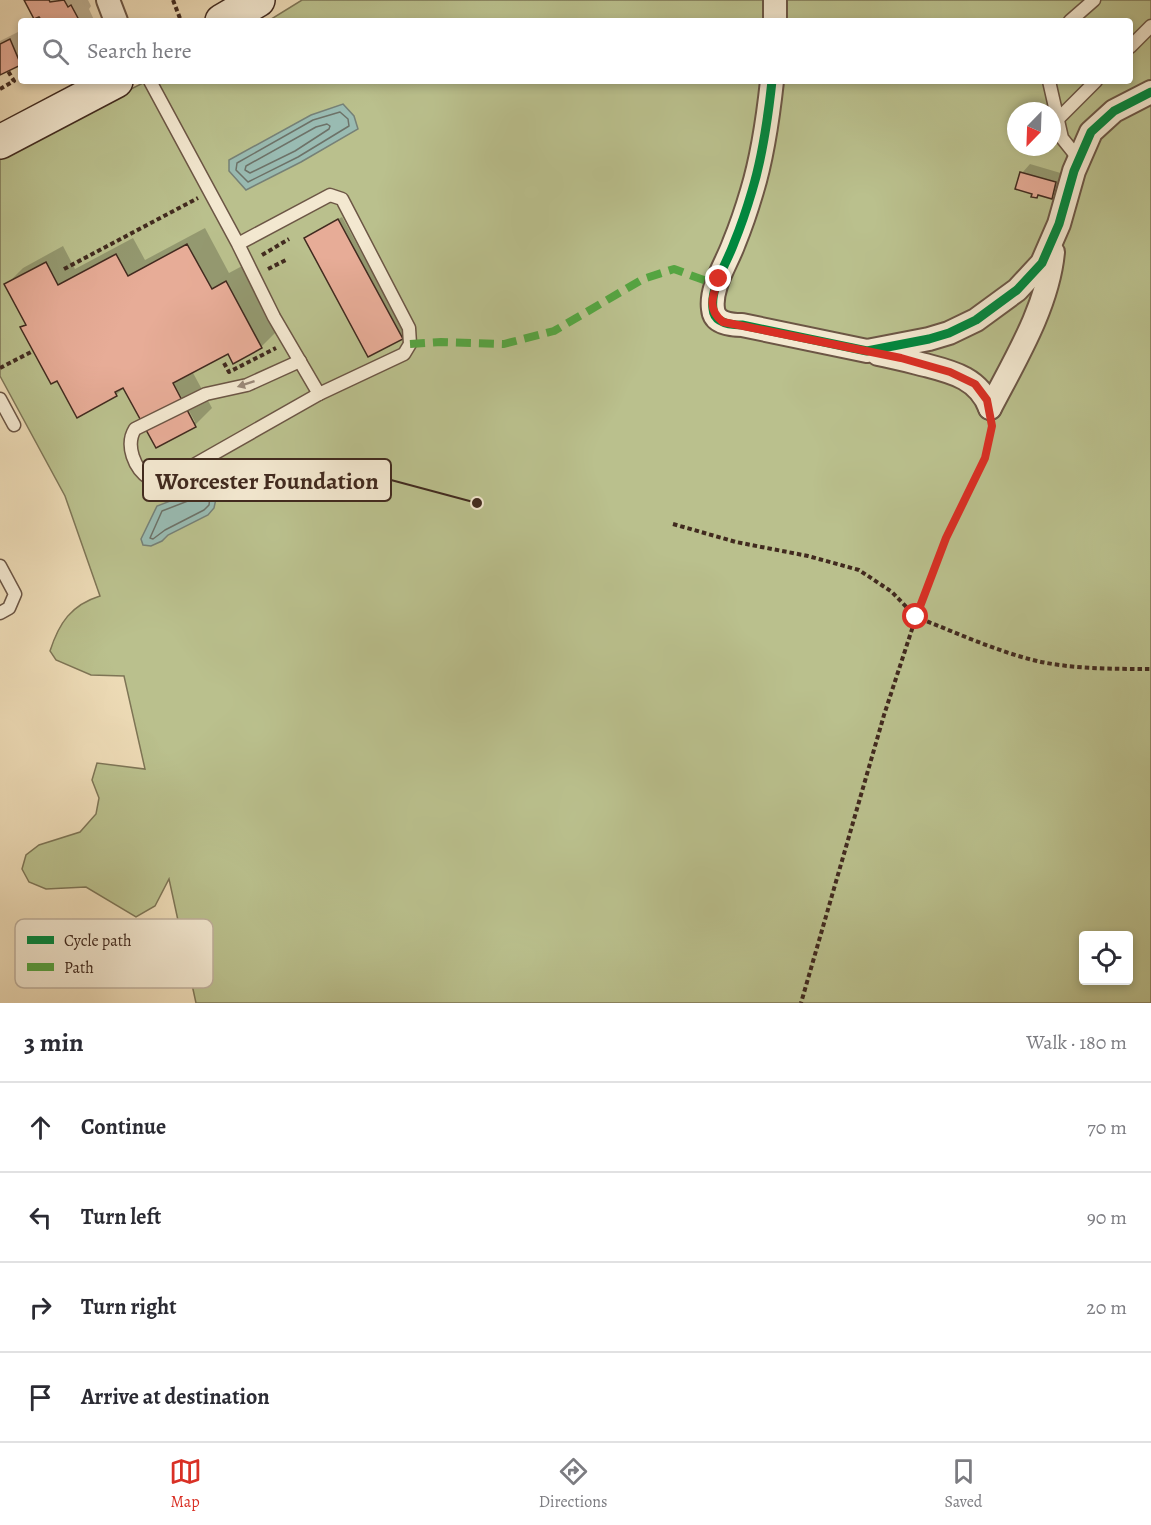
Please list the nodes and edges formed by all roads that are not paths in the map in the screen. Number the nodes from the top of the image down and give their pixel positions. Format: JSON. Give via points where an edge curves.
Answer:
{"nodes":[{"id":1,"x":108,"y":0,"type":"edge"},
{"id":2,"x":258,"y":0,"type":"edge"},
{"id":3,"x":775,"y":0,"type":"edge"},
{"id":4,"x":1094,"y":0,"type":"edge"},
{"id":5,"x":115,"y":18,"type":"edge"},
{"id":6,"x":227,"y":18,"type":"edge"},
{"id":7,"x":775,"y":18,"type":"edge"},
{"id":8,"x":1073,"y":18,"type":"edge"},
{"id":9,"x":1151,"y":26,"type":"edge"},
{"id":10,"x":1133,"y":44,"type":"edge"},
{"id":11,"x":110,"y":84,"type":"edge"},
{"id":12,"x":152,"y":84,"type":"edge"},
{"id":13,"x":772,"y":84,"type":"edge"},
{"id":14,"x":1050,"y":84,"type":"edge"},
{"id":15,"x":1093,"y":84,"type":"edge"},
{"id":16,"x":1151,"y":92,"type":"edge"},
{"id":17,"x":1053,"y":102,"type":"edge"},
{"id":18,"x":1061,"y":116,"type":"edge"},
{"id":19,"x":1061,"y":134,"type":"edge"},
{"id":20,"x":0,"y":142,"type":"edge"},
{"id":21,"x":1078,"y":158,"type":"junction"},
{"id":22,"x":1054,"y":238,"type":"junction"},
{"id":23,"x":238,"y":244,"type":"junction"},
{"id":24,"x":867,"y":351,"type":"junction"},
{"id":25,"x":300,"y":361,"type":"junction"},
{"id":26,"x":319,"y":394,"type":"junction"},
{"id":27,"x":0,"y":399,"type":"edge"},
{"id":28,"x":14,"y":424,"type":"dead end"},
{"id":29,"x":0,"y":566,"type":"edge"},
{"id":30,"x":0,"y":613,"type":"edge"}],
"edges":[{"from":1,"to":5,"type":"street"},
{"from":2,"to":6,"type":"main road"},
{"from":3,"to":7,"type":"street"},
{"from":4,"to":8,"type":"lane"},
{"from":9,"to":10,"type":"lane"},
{"from":11,"to":20,"type":"main road"},
{"from":12,"to":23,"type":"lane"},
{"from":13,"to":24,"type":"street","via":[[759,166],[735,242],[715,288],[715,316],[728,324]]},
{"from":14,"to":17,"type":"lane"},
{"from":15,"to":18,"type":"lane"},
{"from":16,"to":21,"type":"street","via":[[1098,124]]},
{"from":19,"to":21,"type":"lane"},
{"from":21,"to":22,"type":"street"},
{"from":22,"to":24,"type":"street","via":[[1031,278],[976,320],[929,339]]},
{"from":22,"to":24,"type":"street","via":[[1051,272],[1043,298],[990,408],[975,384],[957,374]]},
{"from":23,"to":25,"type":"lane"},
{"from":23,"to":26,"type":"lane","via":[[330,195],[342,199],[409,328],[410,344],[404,354]]},
{"from":25,"to":26,"type":"lane"},
{"from":25,"to":26,"type":"lane","one_way":true,"via":[[247,385],[206,393],[135,429],[130,437],[130,451],[140,471],[152,481],[164,482]]},
{"from":27,"to":28,"type":"lane"},
{"from":29,"to":30,"type":"lane","via":[[15,594],[9,608]]}]}
